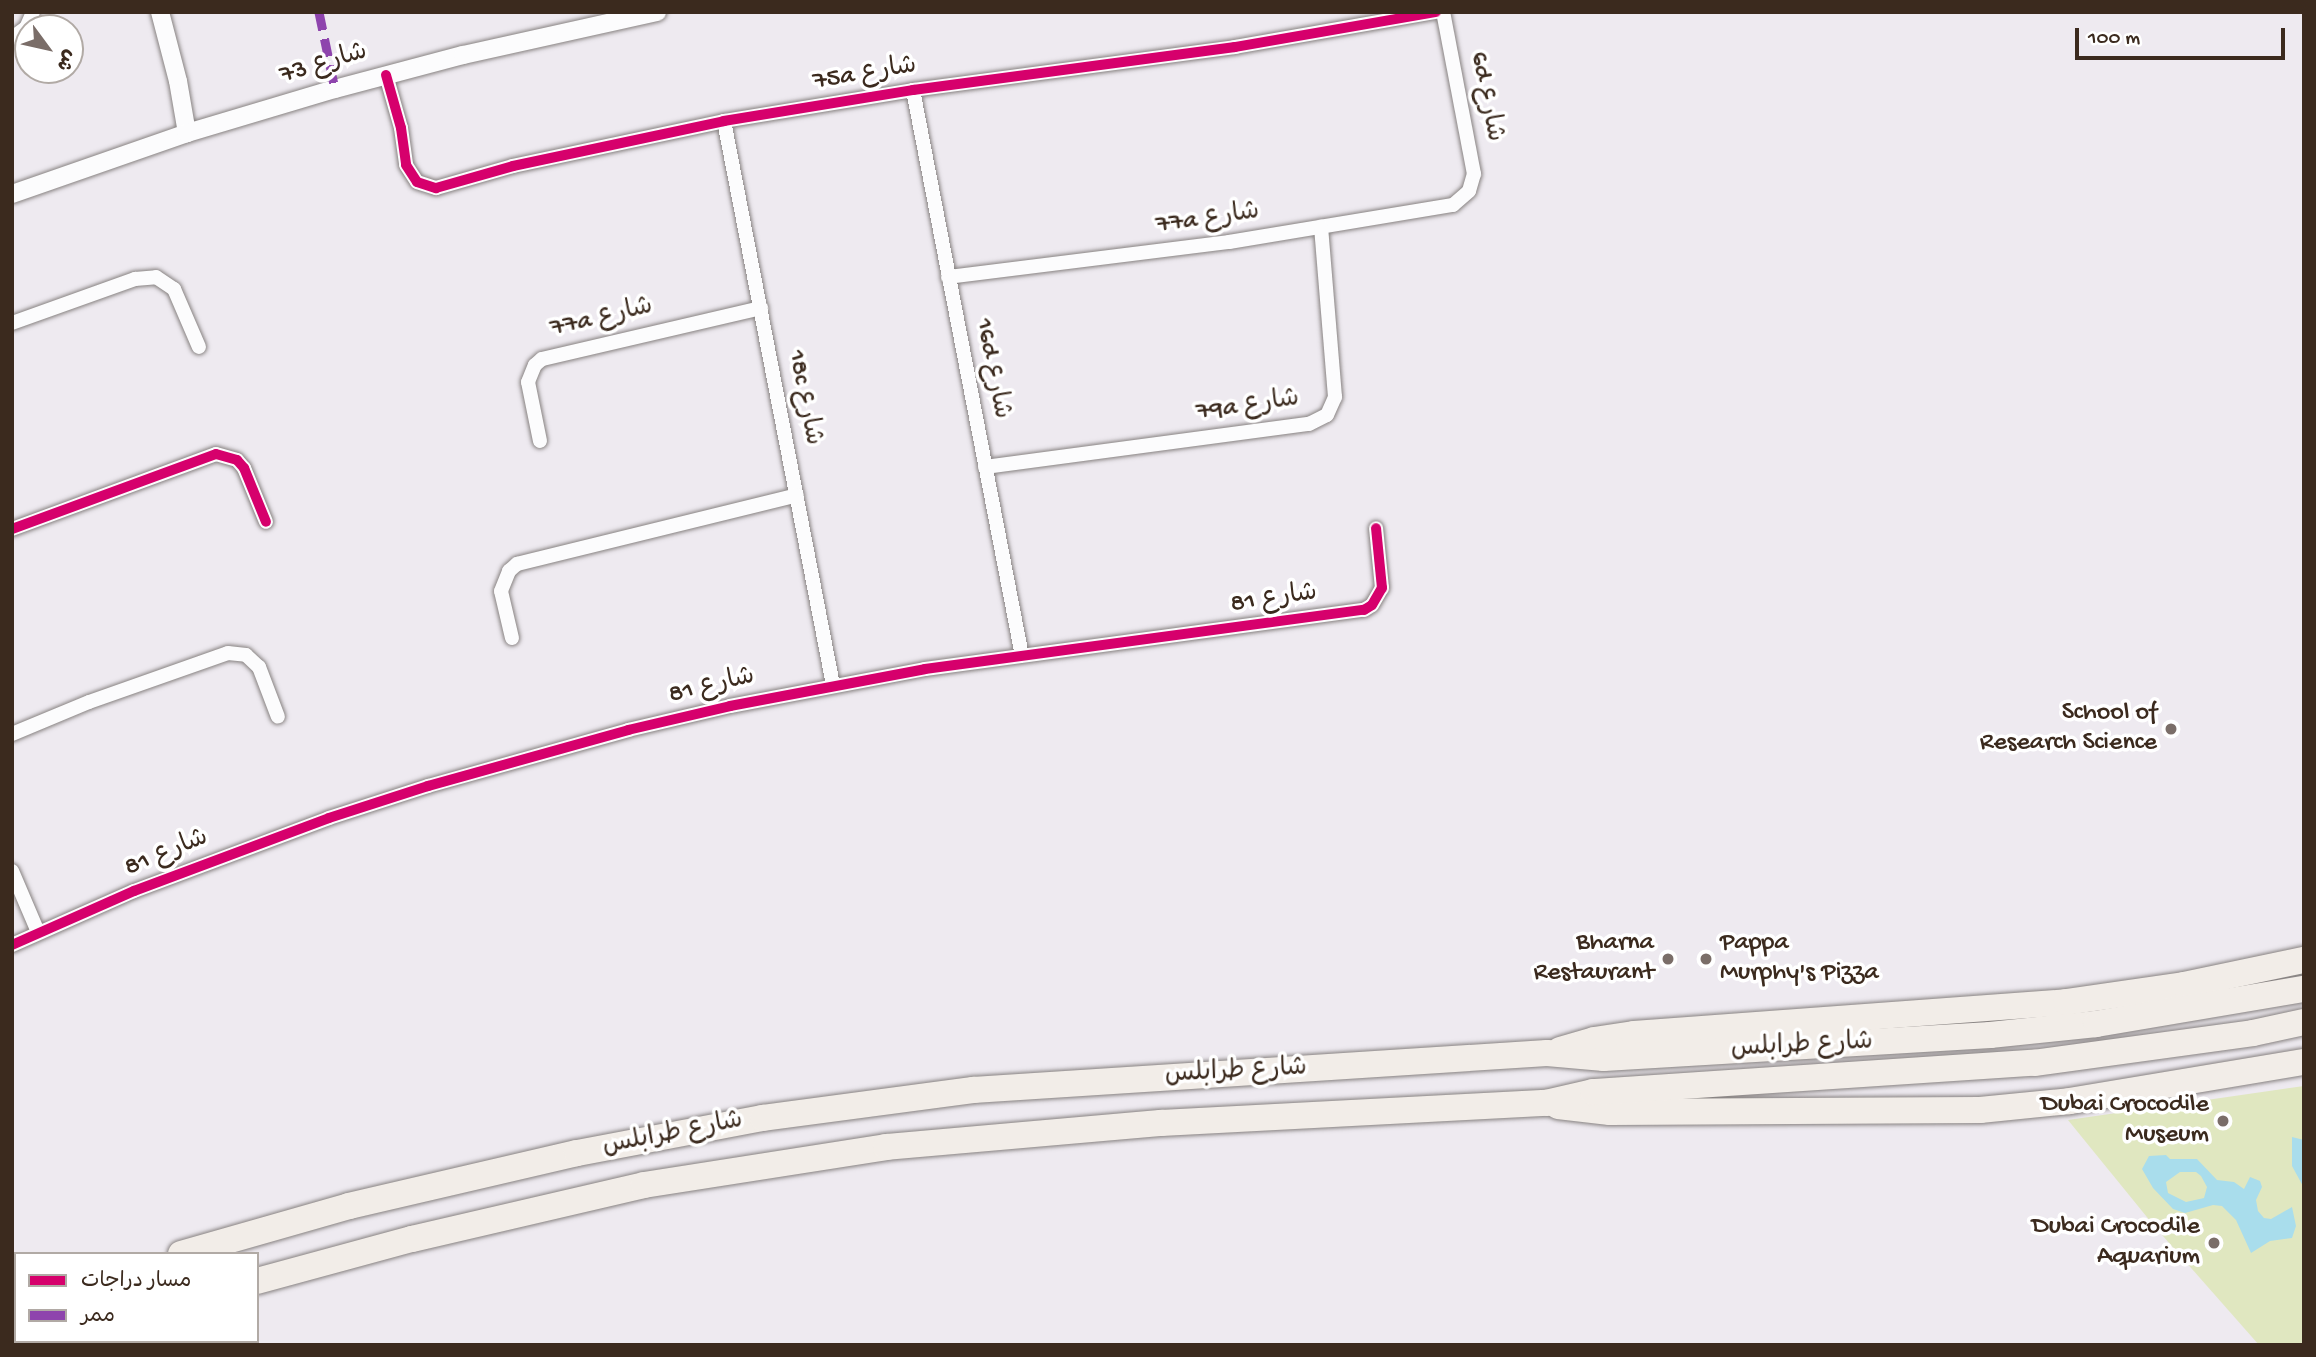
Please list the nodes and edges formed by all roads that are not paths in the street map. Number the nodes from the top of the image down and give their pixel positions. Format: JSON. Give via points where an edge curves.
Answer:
{"nodes":[{"id":1,"x":24,"y":12,"type":"edge"},
{"id":2,"x":33,"y":12,"type":"edge"},
{"id":3,"x":160,"y":12,"type":"edge"},
{"id":4,"x":657,"y":12,"type":"edge"},
{"id":5,"x":1436,"y":12,"type":"edge"},
{"id":6,"x":1443,"y":12,"type":"edge"},
{"id":7,"x":12,"y":27,"type":"edge"},
{"id":8,"x":12,"y":38,"type":"edge"},
{"id":9,"x":382,"y":76,"type":"junction"},
{"id":10,"x":913,"y":90,"type":"junction"},
{"id":11,"x":724,"y":121,"type":"junction"},
{"id":12,"x":191,"y":131,"type":"junction"},
{"id":13,"x":1469,"y":191,"type":"joint"},
{"id":14,"x":12,"y":194,"type":"edge"},
{"id":15,"x":1321,"y":228,"type":"junction"},
{"id":16,"x":948,"y":277,"type":"junction"},
{"id":17,"x":761,"y":309,"type":"junction"},
{"id":18,"x":12,"y":323,"type":"edge"},
{"id":19,"x":199,"y":347,"type":"dead end"},
{"id":20,"x":540,"y":442,"type":"dead end"},
{"id":21,"x":985,"y":467,"type":"junction"},
{"id":22,"x":797,"y":495,"type":"junction"},
{"id":23,"x":266,"y":522,"type":"dead end"},
{"id":24,"x":1376,"y":528,"type":"dead end"},
{"id":25,"x":12,"y":529,"type":"edge"},
{"id":26,"x":512,"y":638,"type":"dead end"},
{"id":27,"x":1022,"y":656,"type":"junction"},
{"id":28,"x":834,"y":685,"type":"junction"},
{"id":29,"x":278,"y":717,"type":"dead end"},
{"id":30,"x":12,"y":734,"type":"edge"},
{"id":31,"x":12,"y":871,"type":"edge"},
{"id":32,"x":38,"y":932,"type":"junction"},
{"id":33,"x":12,"y":945,"type":"edge"},
{"id":34,"x":2304,"y":960,"type":"edge"},
{"id":35,"x":2304,"y":989,"type":"edge"},
{"id":36,"x":2304,"y":1022,"type":"edge"},
{"id":37,"x":1547,"y":1054,"type":"junction"},
{"id":38,"x":2304,"y":1062,"type":"edge"},
{"id":39,"x":1546,"y":1103,"type":"junction"},
{"id":40,"x":188,"y":1252,"type":"edge"},
{"id":41,"x":259,"y":1280,"type":"edge"}],
"edges":[{"from":1,"to":7,"type":"street"},
{"from":2,"to":8,"type":"street","via":[[26,28]]},
{"from":3,"to":12,"type":"street"},
{"from":4,"to":9,"type":"street","name":"شارع 73"},
{"from":5,"to":10,"type":"street","name":"75a شارع","via":[[1236,47]]},
{"from":6,"to":13,"type":"street","name":"6d شارع","via":[[1473,165]]},
{"from":9,"to":11,"type":"street","name":"75a شارع","via":[[410,174],[426,186]]},
{"from":9,"to":12,"type":"street","name":"شارع 73"},
{"from":10,"to":11,"type":"street","name":"75a شارع"},
{"from":10,"to":16,"type":"street","name":"16d شارع"},
{"from":11,"to":17,"type":"street","name":"18c شارع"},
{"from":12,"to":14,"type":"street","name":"شارع 73"},
{"from":13,"to":15,"type":"street","name":"77a شارع","via":[[1444,209]]},
{"from":15,"to":16,"type":"street","name":"77a شارع"},
{"from":15,"to":21,"type":"street","name":"79a شارع","via":[[1335,397],[1327,415],[1310,424]]},
{"from":16,"to":21,"type":"street","name":"16d شارع"},
{"from":17,"to":20,"type":"street","name":"77a شارع","via":[[542,359],[528,382]]},
{"from":17,"to":22,"type":"street","name":"18c شارع"},
{"from":18,"to":19,"type":"street","via":[[135,279],[156,277],[174,289]]},
{"from":21,"to":27,"type":"street","name":"16d شارع"},
{"from":22,"to":26,"type":"street","via":[[517,564],[501,591]]},
{"from":22,"to":28,"type":"street","name":"18c شارع"},
{"from":23,"to":25,"type":"street","via":[[244,468],[237,460],[216,454]]},
{"from":24,"to":27,"type":"street","name":"شارع 81","via":[[1382,588],[1364,610]]},
{"from":27,"to":28,"type":"street","name":"شارع 81"},
{"from":28,"to":32,"type":"street","name":"شارع 81","via":[[628,730],[428,786],[231,853]]},
{"from":29,"to":30,"type":"street","via":[[259,667],[246,655],[228,653]]},
{"from":31,"to":32,"type":"street"},
{"from":32,"to":33,"type":"street","name":"شارع 81"},
{"from":34,"to":37,"type":"highway","via":[[2183,985],[2066,1002],[1634,1034]]},
{"from":35,"to":37,"type":"highway","name":"شارع طرابلس","via":[[2096,1024],[1990,1035],[1604,1058]]},
{"from":36,"to":39,"type":"highway","name":"شارع طرابلس","via":[[2034,1063],[1592,1092]]},
{"from":37,"to":40,"type":"highway","name":"شارع طرابلس","via":[[973,1090],[763,1118],[506,1169],[349,1206]]},
{"from":38,"to":39,"type":"highway","via":[[2070,1101],[1980,1110],[1610,1112]]},
{"from":39,"to":41,"type":"highway","name":"شارع طرابلس","via":[[999,1135],[793,1160],[644,1185]]}]}
